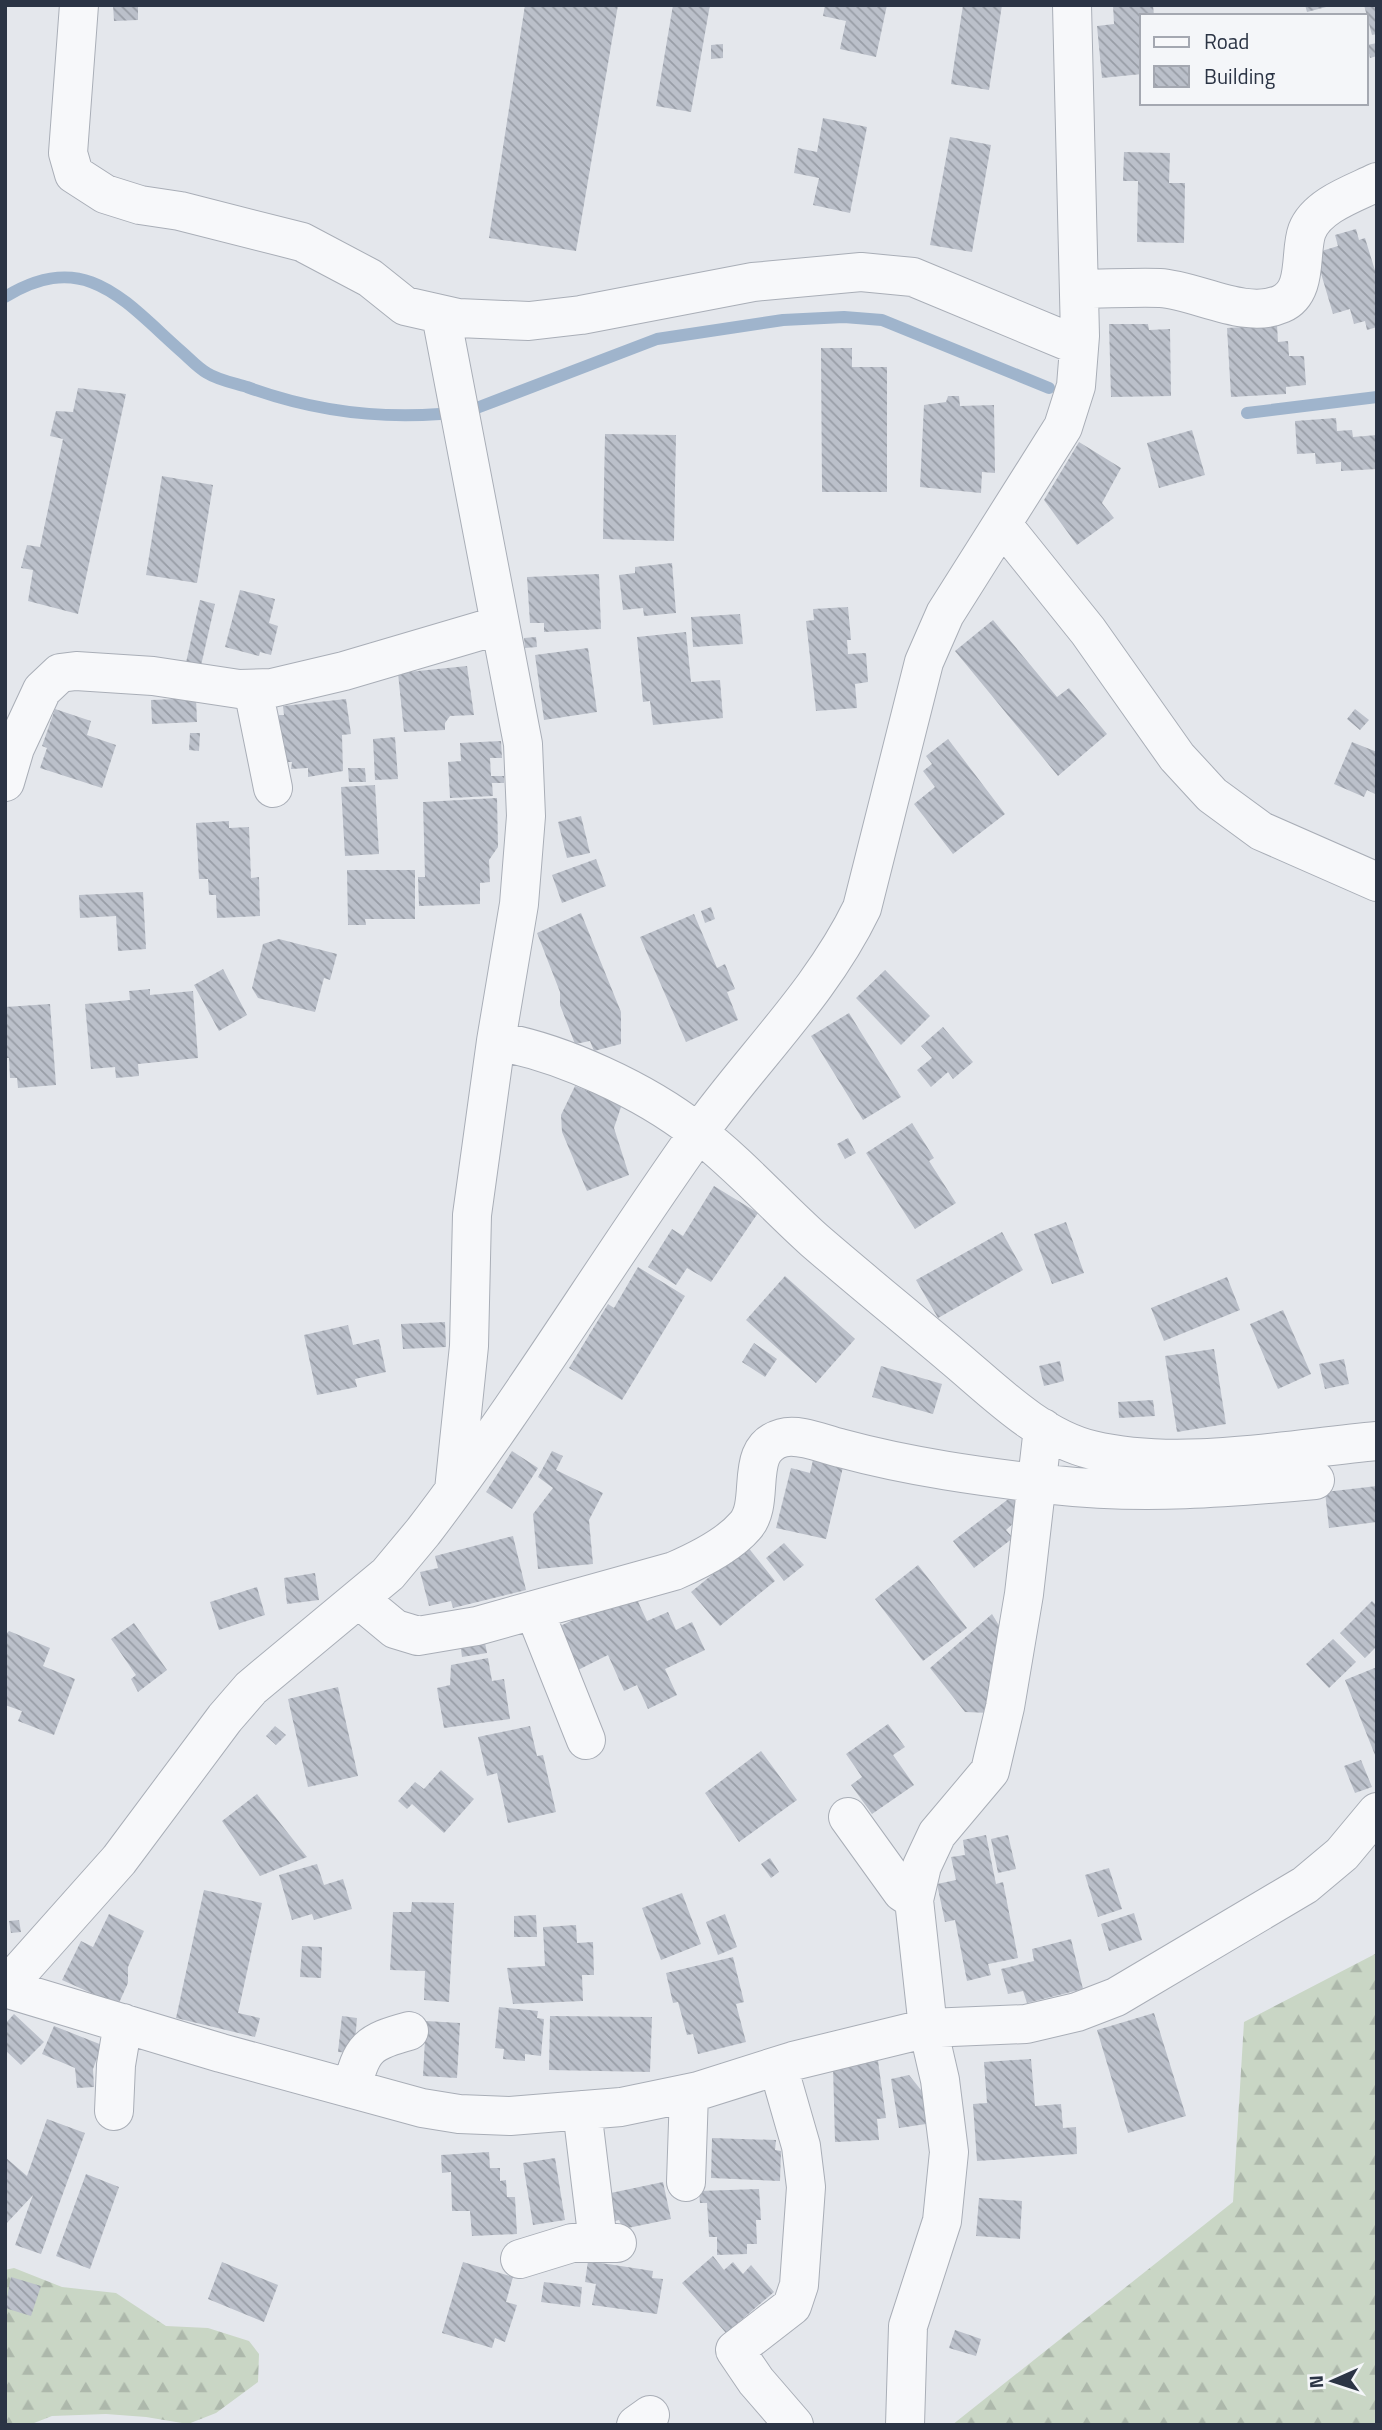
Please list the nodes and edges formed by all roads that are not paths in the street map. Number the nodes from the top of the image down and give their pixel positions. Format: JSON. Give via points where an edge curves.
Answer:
{"nodes":[{"id":1,"x":79,"y":5,"type":"edge"},
{"id":2,"x":1072,"y":5,"type":"edge"},
{"id":3,"x":1377,"y":182,"type":"edge"},
{"id":4,"x":1079,"y":289,"type":"junction"},
{"id":5,"x":441,"y":316,"type":"junction"},
{"id":6,"x":1079,"y":346,"type":"junction"},
{"id":7,"x":1002,"y":524,"type":"junction"},
{"id":8,"x":500,"y":625,"type":"junction"},
{"id":9,"x":253,"y":689,"type":"junction"},
{"id":10,"x":5,"y":782,"type":"edge"},
{"id":11,"x":273,"y":788,"type":"dead end"},
{"id":12,"x":1377,"y":882,"type":"edge"},
{"id":13,"x":496,"y":1041,"type":"junction"},
{"id":14,"x":699,"y":1133,"type":"junction"},
{"id":15,"x":1043,"y":1428,"type":"junction"},
{"id":16,"x":1377,"y":1441,"type":"edge"},
{"id":17,"x":1315,"y":1480,"type":"dead end"},
{"id":18,"x":1037,"y":1483,"type":"junction"},
{"id":19,"x":454,"y":1492,"type":"junction"},
{"id":20,"x":359,"y":1600,"type":"junction"},
{"id":21,"x":534,"y":1610,"type":"junction"},
{"id":22,"x":586,"y":1740,"type":"dead end"},
{"id":23,"x":1377,"y":1812,"type":"edge"},
{"id":24,"x":848,"y":1817,"type":"dead end"},
{"id":25,"x":914,"y":1900,"type":"junction"},
{"id":26,"x":5,"y":1988,"type":"edge"},
{"id":27,"x":123,"y":2023,"type":"junction"},
{"id":28,"x":928,"y":2028,"type":"junction"},
{"id":29,"x":409,"y":2031,"type":"dead end"},
{"id":30,"x":778,"y":2066,"type":"junction"},
{"id":31,"x":352,"y":2089,"type":"junction"},
{"id":32,"x":689,"y":2093,"type":"junction"},
{"id":33,"x":582,"y":2110,"type":"junction"},
{"id":34,"x":114,"y":2111,"type":"dead end"},
{"id":35,"x":686,"y":2182,"type":"dead end"},
{"id":36,"x":520,"y":2259,"type":"dead end"},
{"id":37,"x":794,"y":2425,"type":"edge"},
{"id":38,"x":905,"y":2425,"type":"edge"}],
"edges":[{"from":1,"to":5,"type":"street","via":[[68,153],[74,174],[105,194],[140,205],[302,242],[370,278],[405,306]]},
{"from":2,"to":4,"type":"street"},
{"from":3,"to":4,"type":"street","via":[[1335,203],[1307,230],[1303,268],[1293,293],[1282,304],[1227,304],[1161,288]]},
{"from":4,"to":6,"type":"street"},
{"from":5,"to":6,"type":"street","via":[[529,321],[753,282],[861,272],[913,277]]},
{"from":5,"to":8,"type":"street"},
{"from":6,"to":7,"type":"street","via":[[1076,386],[1063,426]]},
{"from":7,"to":12,"type":"street","via":[[1088,631],[1177,757],[1212,795],[1261,831]]},
{"from":7,"to":14,"type":"street","via":[[945,614],[923,662],[862,908],[847,939]]},
{"from":8,"to":9,"type":"street","via":[[298,684]]},
{"from":8,"to":13,"type":"street","via":[[523,744],[526,816],[519,904]]},
{"from":9,"to":10,"type":"street","via":[[153,676],[60,673],[42,690]]},
{"from":9,"to":11,"type":"street"},
{"from":13,"to":14,"type":"street","via":[[534,1048],[573,1063]]},
{"from":13,"to":19,"type":"street","via":[[472,1216],[469,1346]]},
{"from":14,"to":15,"type":"street","via":[[816,1241]]},
{"from":14,"to":19,"type":"street"},
{"from":15,"to":16,"type":"street","via":[[1093,1450],[1175,1459]]},
{"from":15,"to":18,"type":"street"},
{"from":17,"to":18,"type":"street","via":[[1200,1491]]},
{"from":18,"to":21,"type":"street","via":[[878,1458],[784,1437],[759,1459],[746,1525],[699,1560]]},
{"from":18,"to":25,"type":"street","via":[[1024,1594],[990,1771],[937,1834],[922,1866]]},
{"from":19,"to":20,"type":"street","via":[[388,1574]]},
{"from":20,"to":21,"type":"street","via":[[395,1629],[418,1636]]},
{"from":20,"to":26,"type":"street","via":[[251,1688],[119,1860]]},
{"from":21,"to":22,"type":"street"},
{"from":23,"to":28,"type":"street","via":[[1342,1854],[1305,1885],[1116,1997],[1026,2024]]},
{"from":24,"to":25,"type":"street","via":[[902,1892]]},
{"from":25,"to":28,"type":"street"},
{"from":26,"to":27,"type":"street"},
{"from":27,"to":31,"type":"street"},
{"from":27,"to":34,"type":"street"},
{"from":28,"to":30,"type":"street"},
{"from":28,"to":38,"type":"street","via":[[945,2113],[947,2193],[908,2326]]},
{"from":29,"to":31,"type":"street","via":[[369,2046],[359,2059]]},
{"from":30,"to":32,"type":"street"},
{"from":30,"to":37,"type":"street","via":[[798,2135],[806,2187],[799,2285],[792,2306],[735,2350]]},
{"from":31,"to":33,"type":"street","via":[[459,2114],[510,2116]]},
{"from":32,"to":33,"type":"street"},
{"from":32,"to":35,"type":"street"},
{"from":33,"to":36,"type":"street","via":[[608,2242],[572,2243]]}]}
